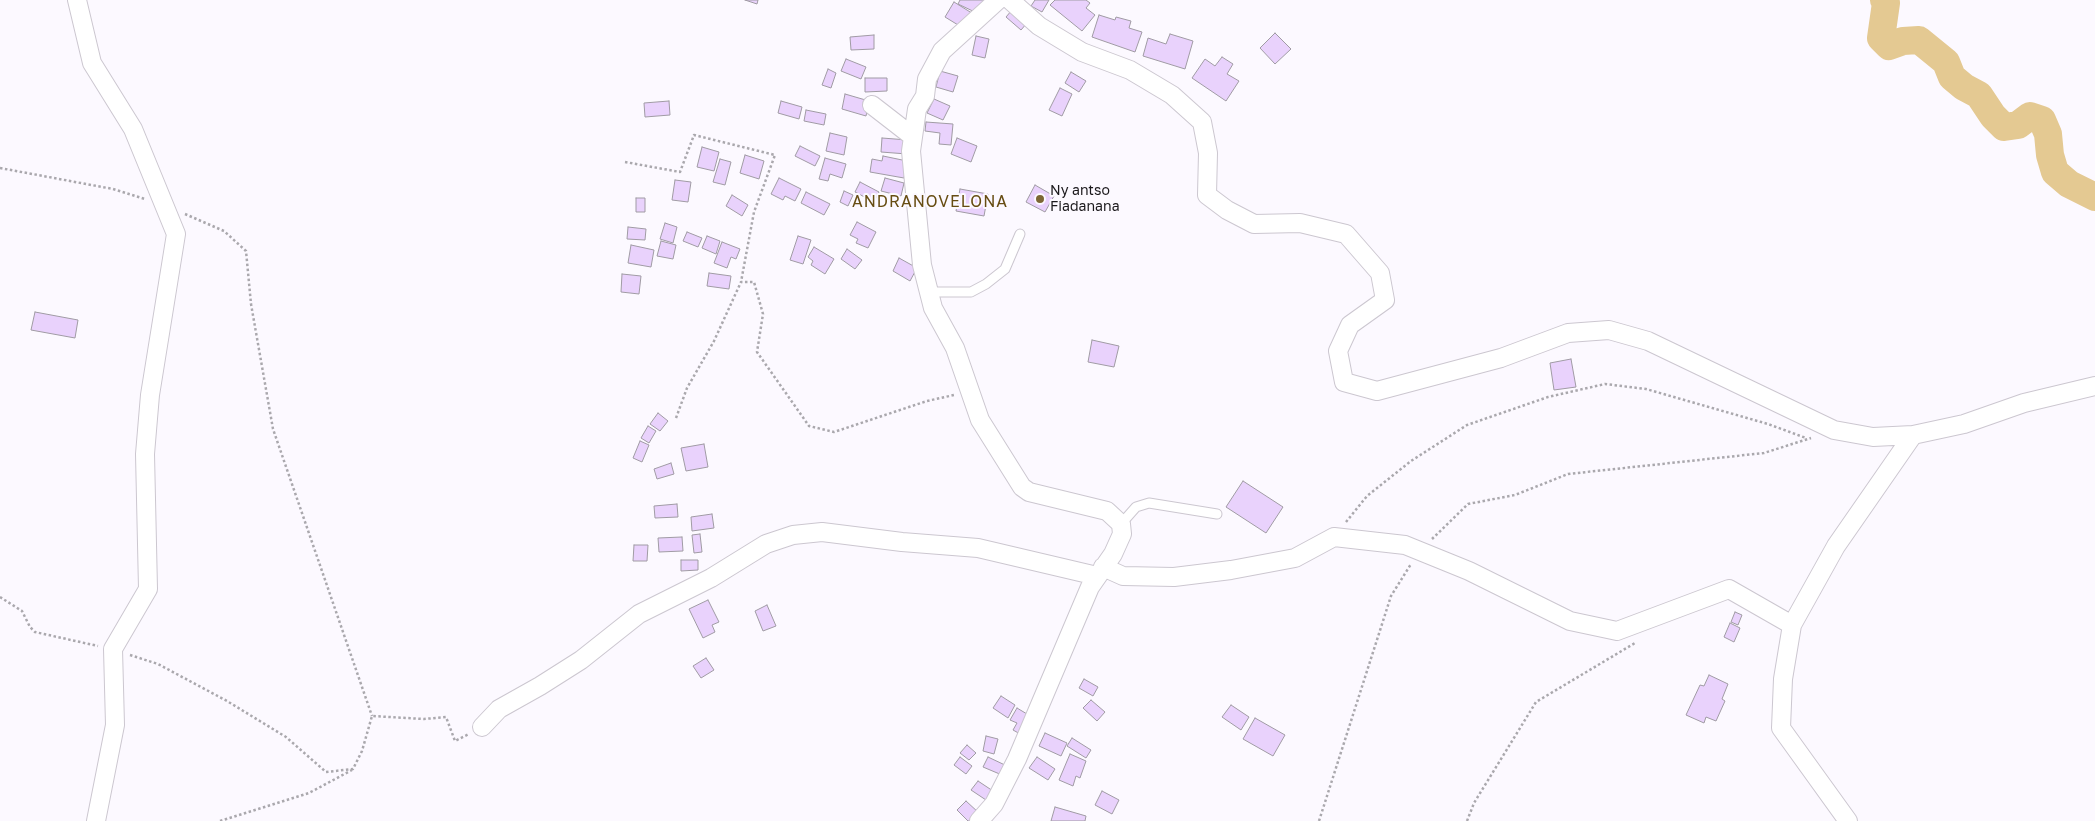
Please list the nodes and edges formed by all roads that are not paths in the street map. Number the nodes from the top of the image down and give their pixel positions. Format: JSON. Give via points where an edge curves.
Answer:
{"nodes":[{"id":1,"x":77,"y":0,"type":"edge"},
{"id":2,"x":998,"y":0,"type":"edge"},
{"id":3,"x":1010,"y":0,"type":"edge"},
{"id":4,"x":872,"y":106,"type":"dead end"},
{"id":5,"x":912,"y":136,"type":"junction"},
{"id":6,"x":1020,"y":234,"type":"dead end"},
{"id":7,"x":929,"y":292,"type":"junction"},
{"id":8,"x":2095,"y":386,"type":"edge"},
{"id":9,"x":1913,"y":435,"type":"junction"},
{"id":10,"x":1217,"y":514,"type":"dead end"},
{"id":11,"x":1121,"y":524,"type":"junction"},
{"id":12,"x":1100,"y":571,"type":"junction"},
{"id":13,"x":1792,"y":625,"type":"junction"},
{"id":14,"x":482,"y":727,"type":"road end"},
{"id":15,"x":96,"y":821,"type":"edge"},
{"id":16,"x":979,"y":821,"type":"edge"},
{"id":17,"x":1848,"y":821,"type":"edge"}],
"edges":[{"from":1,"to":15,"type":"street","via":[[92,63],[133,129],[176,234],[150,395],[145,454],[148,589],[113,649],[115,724]]},
{"from":2,"to":5,"type":"street","via":[[942,51],[927,79]]},
{"from":3,"to":9,"type":"street","via":[[1039,26],[1082,52],[1130,70],[1172,95],[1202,122],[1208,153],[1208,194],[1227,210],[1254,224],[1300,223],[1346,234],[1380,273],[1385,300],[1350,325],[1338,351],[1344,382],[1376,391],[1501,358],[1568,333],[1608,330],[1648,341],[1834,430],[1873,437]]},
{"from":4,"to":5,"type":"street"},
{"from":5,"to":7,"type":"street","via":[[922,265]]},
{"from":6,"to":7,"type":"lane","via":[[1006,269],[986,284],[971,292]]},
{"from":7,"to":11,"type":"street","via":[[933,308],[955,348],[980,420],[1022,487],[1029,492],[1108,511]]},
{"from":8,"to":9,"type":"street","via":[[2024,403],[1964,424]]},
{"from":9,"to":13,"type":"street","via":[[1836,546]]},
{"from":10,"to":11,"type":"lane","via":[[1149,503],[1136,507]]},
{"from":11,"to":12,"type":"street","via":[[1122,534]]},
{"from":12,"to":13,"type":"street","via":[[1123,576],[1183,576],[1295,558],[1334,537],[1405,545],[1469,571],[1570,621],[1617,630],[1729,589]]},
{"from":12,"to":14,"type":"street","via":[[978,548],[822,532],[793,535],[766,544],[711,578],[638,614],[581,660],[499,708]]},
{"from":12,"to":16,"type":"street","via":[[1090,587],[1017,759],[994,804]]},
{"from":13,"to":17,"type":"street","via":[[1783,679],[1781,728]]}]}
